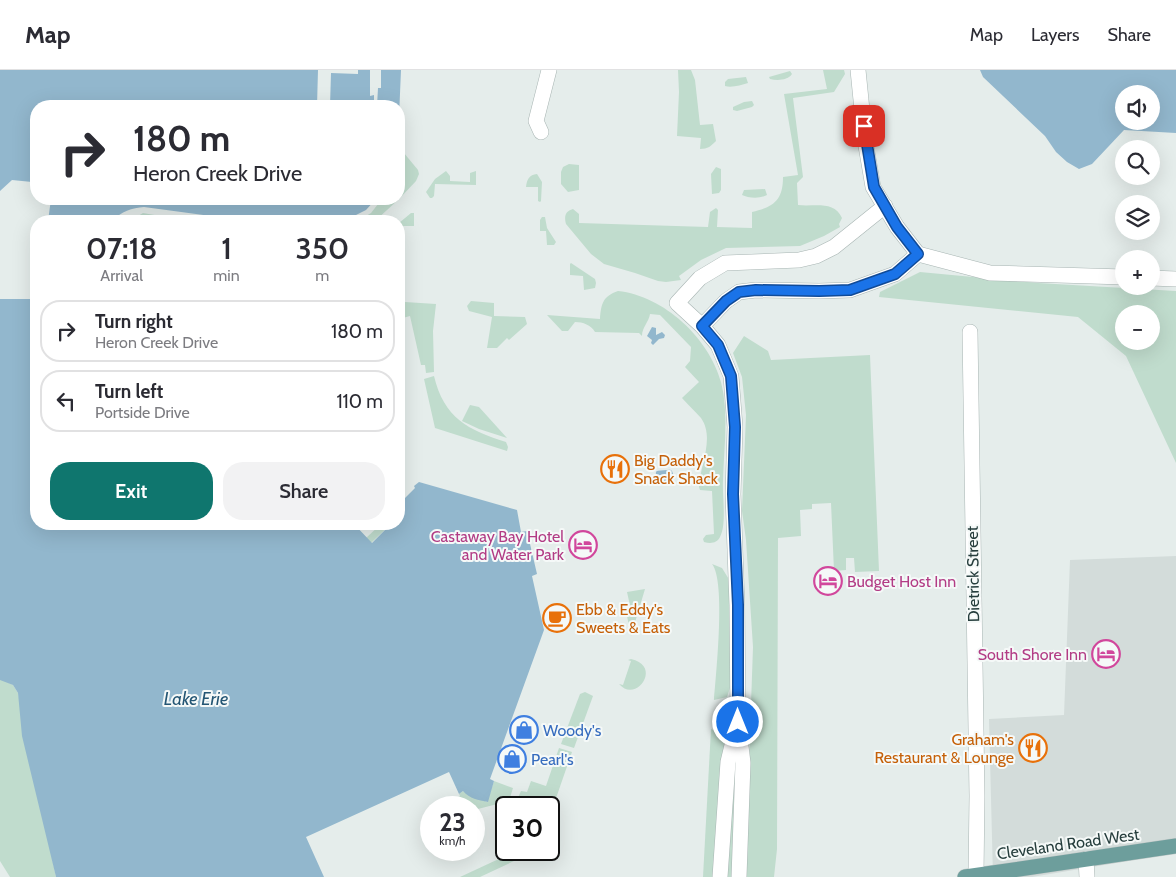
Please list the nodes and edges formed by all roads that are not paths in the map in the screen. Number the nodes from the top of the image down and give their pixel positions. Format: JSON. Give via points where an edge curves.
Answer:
{"nodes":[{"id":1,"x":548,"y":70,"type":"edge"},
{"id":2,"x":858,"y":70,"type":"edge"},
{"id":3,"x":540,"y":132,"type":"dead end"},
{"id":4,"x":885,"y":206,"type":"junction"},
{"id":5,"x":918,"y":254,"type":"junction"},
{"id":6,"x":1115,"y":277,"type":"edge"},
{"id":7,"x":1160,"y":278,"type":"edge"},
{"id":8,"x":1176,"y":279,"type":"edge"},
{"id":9,"x":702,"y":326,"type":"junction"},
{"id":10,"x":970,"y":332,"type":"dead end"},
{"id":11,"x":738,"y":722,"type":"junction"},
{"id":12,"x":1176,"y":846,"type":"edge"},
{"id":13,"x":1086,"y":859,"type":"junction"},
{"id":14,"x":970,"y":876,"type":"edge"},
{"id":15,"x":720,"y":877,"type":"edge"},
{"id":16,"x":738,"y":877,"type":"edge"},
{"id":17,"x":1087,"y":877,"type":"edge"}],
"edges":[{"from":1,"to":3,"type":"street","via":[[536,121]]},
{"from":2,"to":4,"type":"street","via":[[865,140],[874,187]]},
{"from":4,"to":5,"type":"street"},
{"from":4,"to":9,"type":"street","via":[[834,247],[816,256],[799,260],[725,263],[700,278],[677,303]]},
{"from":5,"to":6,"type":"street","via":[[990,273]]},
{"from":5,"to":9,"type":"street","via":[[895,274],[850,290],[739,292]]},
{"from":7,"to":8,"type":"street"},
{"from":9,"to":11,"type":"street","via":[[718,345],[731,376],[735,427],[733,494],[738,605]]},
{"from":10,"to":14,"type":"street","name":"Dietrick Street","via":[[977,796]]},
{"from":11,"to":15,"type":"street","via":[[728,762]]},
{"from":11,"to":16,"type":"street","via":[[743,763]]},
{"from":12,"to":13,"type":"main road","name":"Cleveland Road West"},
{"from":13,"to":14,"type":"main road","name":"Cleveland Road West"},
{"from":13,"to":17,"type":"street"}]}
